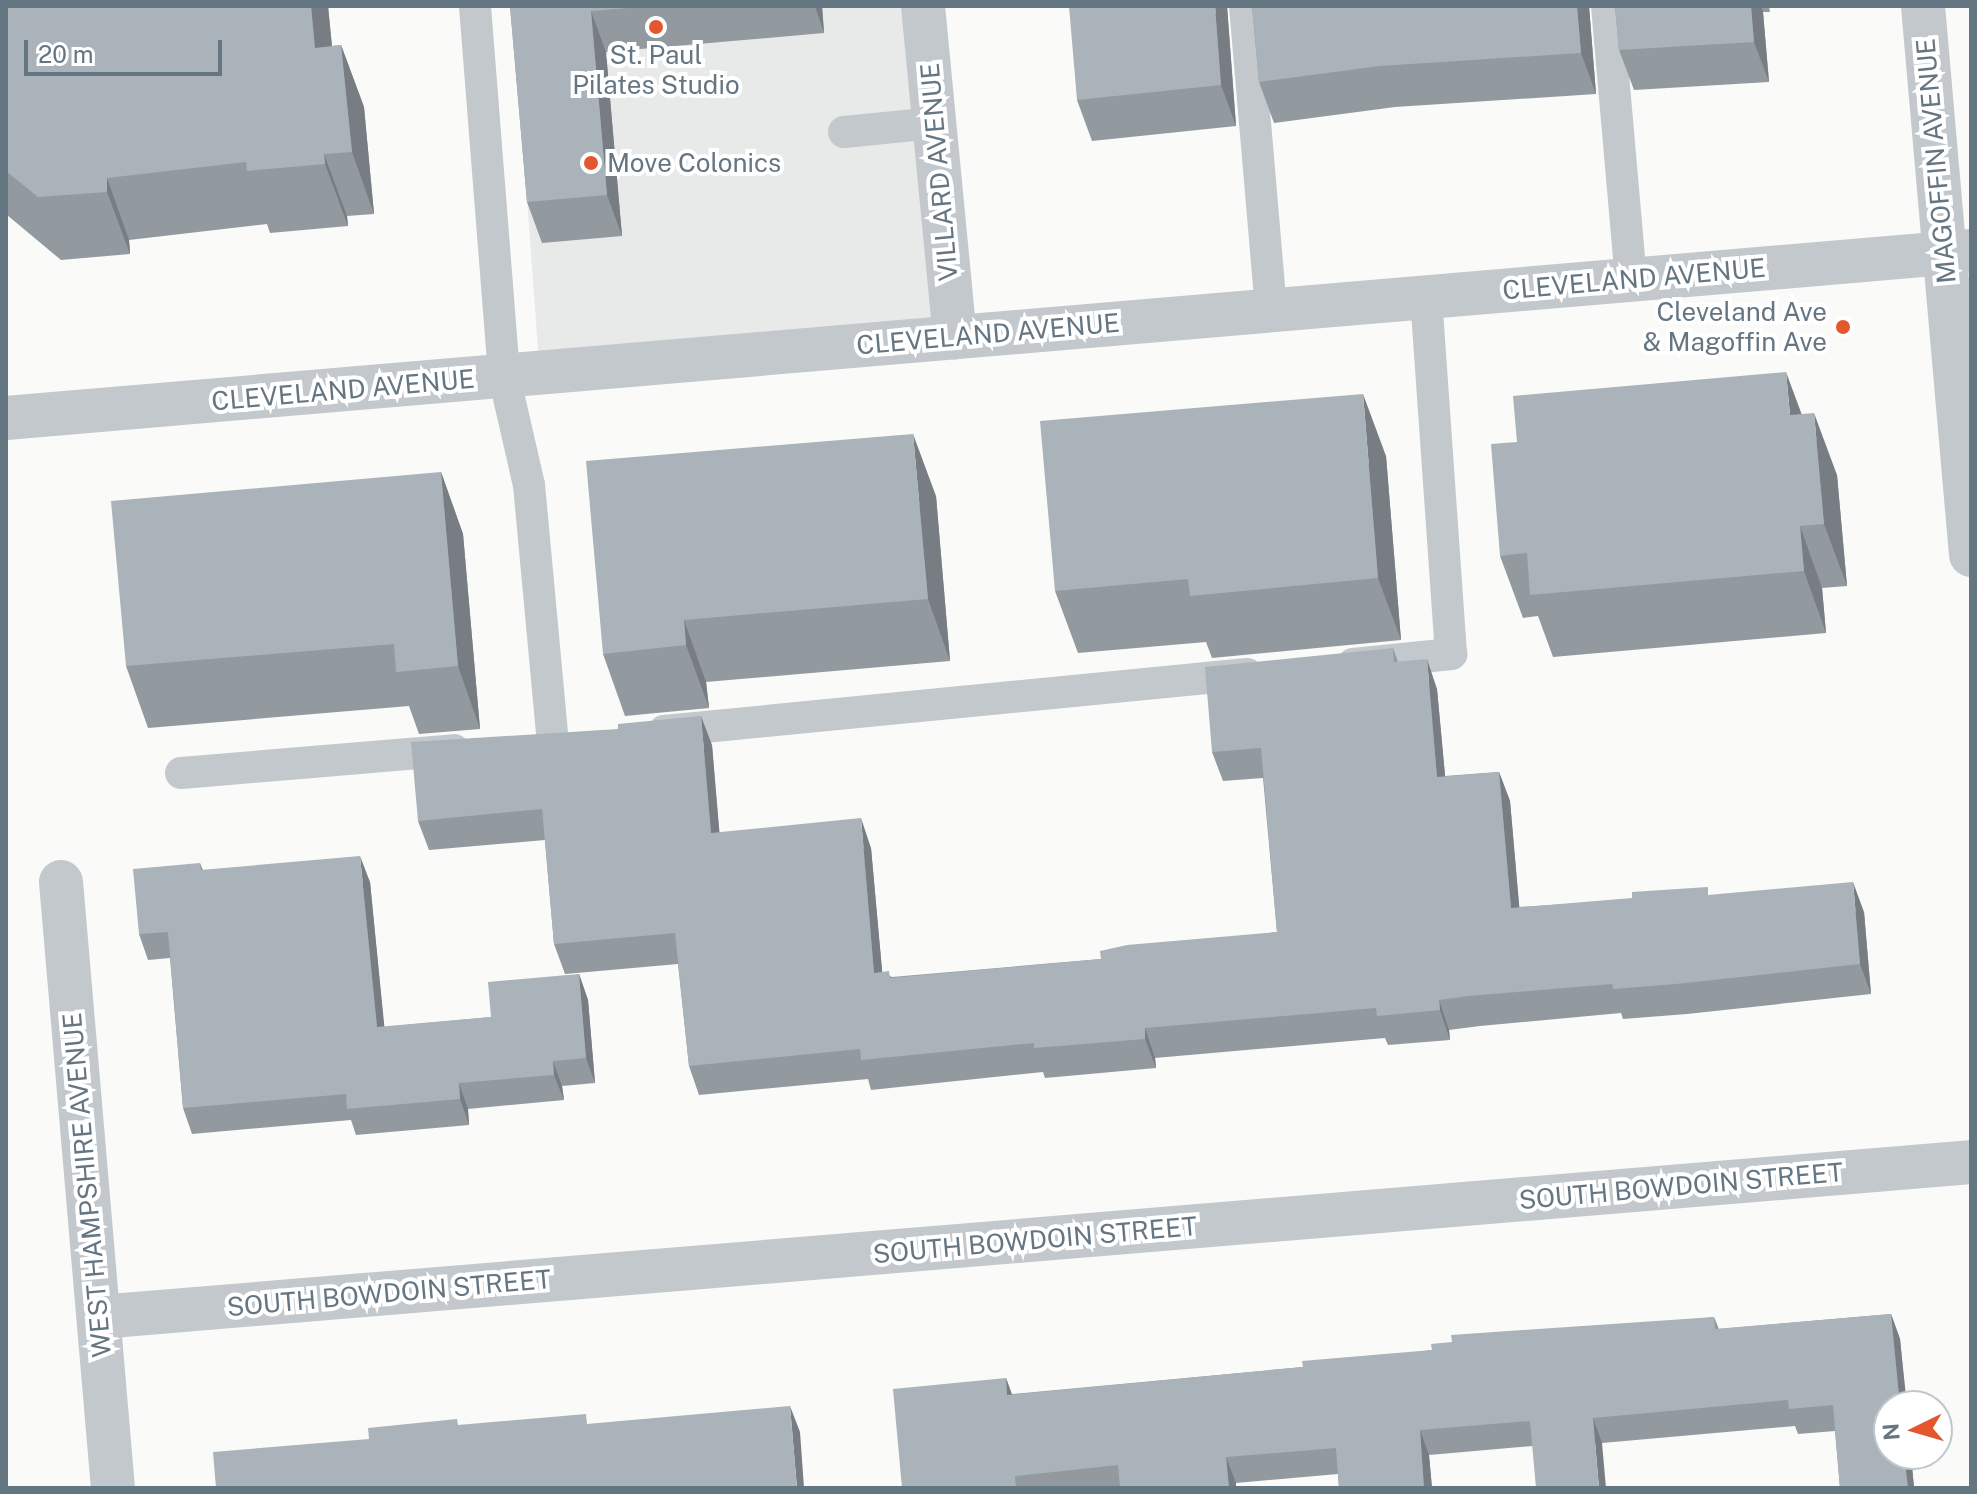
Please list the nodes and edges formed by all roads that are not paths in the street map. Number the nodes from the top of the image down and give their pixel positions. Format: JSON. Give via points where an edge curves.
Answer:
{"nodes":[{"id":1,"x":475,"y":6,"type":"edge"},
{"id":2,"x":923,"y":6,"type":"edge"},
{"id":3,"x":1245,"y":6,"type":"edge"},
{"id":4,"x":1607,"y":6,"type":"edge"},
{"id":5,"x":1923,"y":6,"type":"edge"},
{"id":6,"x":934,"y":123,"type":"junction"},
{"id":7,"x":844,"y":132,"type":"dead end"},
{"id":8,"x":1957,"y":252,"type":"edge"},
{"id":9,"x":1631,"y":279,"type":"junction"},
{"id":10,"x":1426,"y":297,"type":"junction"},
{"id":11,"x":1271,"y":310,"type":"junction"},
{"id":12,"x":955,"y":337,"type":"junction"},
{"id":13,"x":504,"y":376,"type":"junction"},
{"id":14,"x":6,"y":418,"type":"edge"},
{"id":15,"x":1971,"y":555,"type":"edge"},
{"id":16,"x":1325,"y":666,"type":"edge"},
{"id":17,"x":1278,"y":671,"type":"edge"},
{"id":18,"x":629,"y":735,"type":"edge"},
{"id":19,"x":181,"y":773,"type":"dead end"},
{"id":20,"x":61,"y":882,"type":"dead end"},
{"id":21,"x":1971,"y":1162,"type":"edge"},
{"id":22,"x":99,"y":1317,"type":"junction"},
{"id":23,"x":113,"y":1488,"type":"edge"}],
"edges":[{"from":1,"to":13,"type":"lane"},
{"from":2,"to":6,"type":"street","name":"VILLARD AVENUE"},
{"from":3,"to":11,"type":"lane"},
{"from":4,"to":9,"type":"lane"},
{"from":5,"to":8,"type":"street","name":"MAGOFFIN AVENUE"},
{"from":6,"to":7,"type":"lane"},
{"from":6,"to":12,"type":"street","name":"VILLARD AVENUE"},
{"from":8,"to":9,"type":"street","name":"CLEVELAND AVENUE"},
{"from":8,"to":15,"type":"street","name":"MAGOFFIN AVENUE"},
{"from":9,"to":10,"type":"street","name":"CLEVELAND AVENUE"},
{"from":10,"to":11,"type":"street","name":"CLEVELAND AVENUE"},
{"from":10,"to":16,"type":"lane","via":[[1451,654]]},
{"from":11,"to":12,"type":"street","name":"CLEVELAND AVENUE"},
{"from":12,"to":13,"type":"street","name":"CLEVELAND AVENUE"},
{"from":13,"to":14,"type":"street","name":"CLEVELAND AVENUE"},
{"from":13,"to":19,"type":"lane","via":[[529,485],[537,743]]},
{"from":17,"to":18,"type":"lane"},
{"from":20,"to":22,"type":"street","name":"WEST HAMPSHIRE AVENUE"},
{"from":21,"to":22,"type":"street","name":"SOUTH BOWDOIN STREET"},
{"from":22,"to":23,"type":"street","name":"WEST HAMPSHIRE AVENUE"}]}
